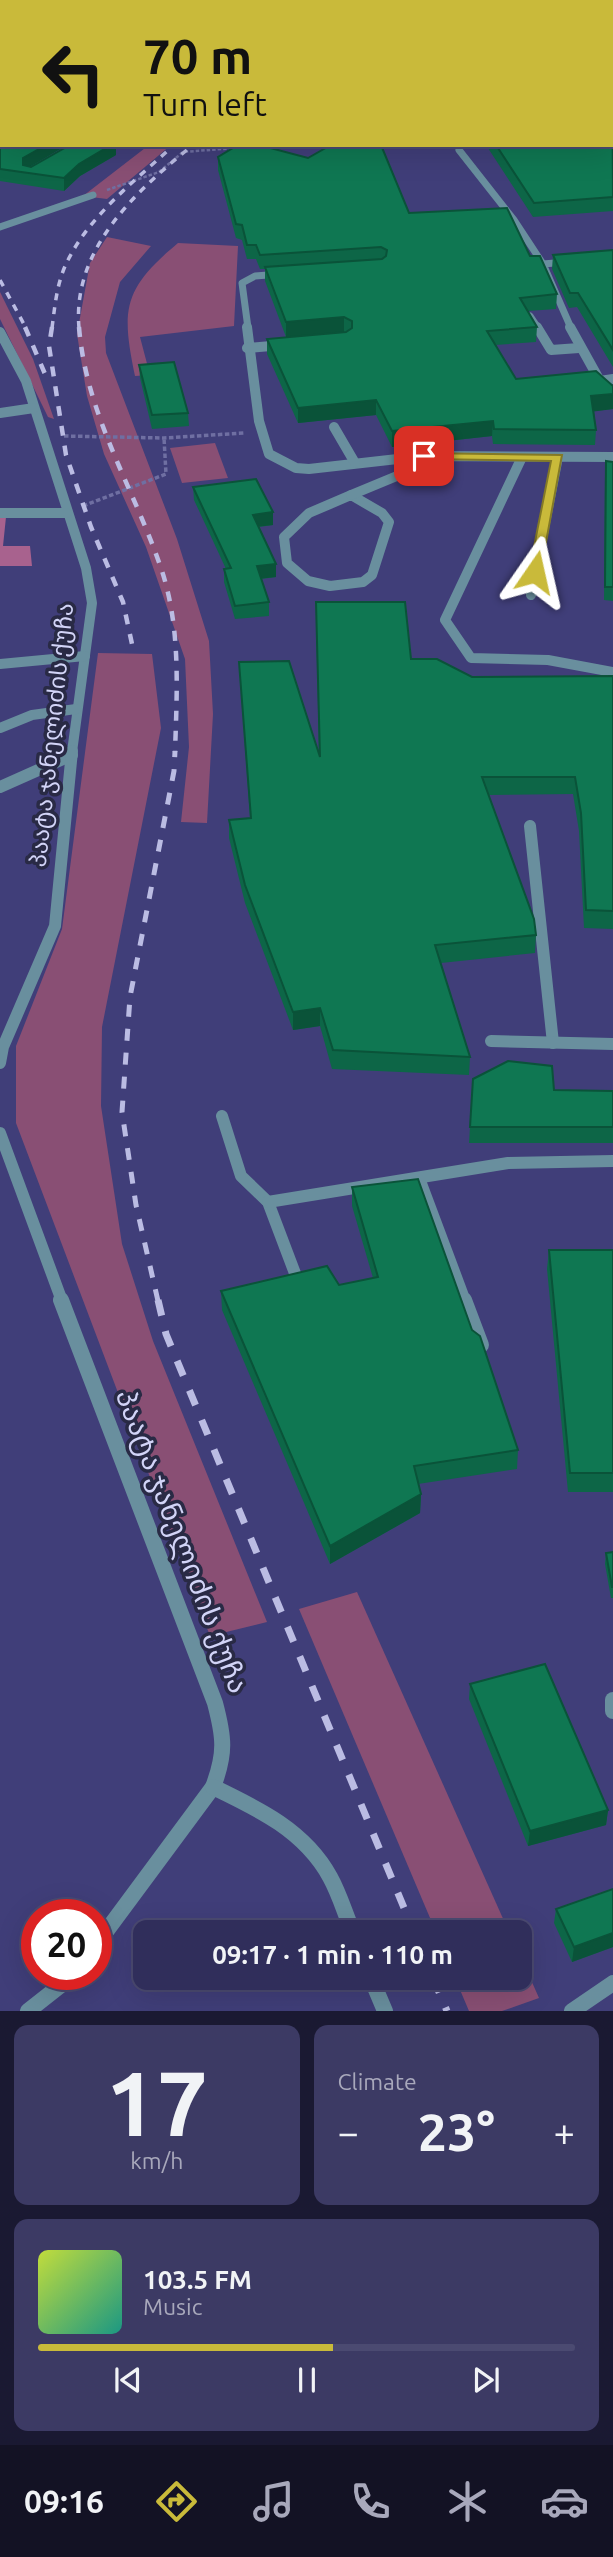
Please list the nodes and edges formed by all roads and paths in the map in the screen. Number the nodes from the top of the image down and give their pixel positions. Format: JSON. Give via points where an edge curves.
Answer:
{"nodes":[{"id":1,"x":243,"y":147,"type":"edge"},
{"id":2,"x":459,"y":150,"type":"dead end"},
{"id":3,"x":93,"y":195,"type":"joint"},
{"id":4,"x":0,"y":227,"type":"edge"},
{"id":5,"x":578,"y":261,"type":"edge"},
{"id":6,"x":543,"y":264,"type":"junction"},
{"id":7,"x":297,"y":273,"type":"edge"},
{"id":8,"x":530,"y":315,"type":"edge"},
{"id":9,"x":0,"y":332,"type":"edge"},
{"id":10,"x":289,"y":344,"type":"edge"},
{"id":11,"x":247,"y":348,"type":"junction"},
{"id":12,"x":579,"y":348,"type":"junction"},
{"id":13,"x":6,"y":355,"type":"edge"},
{"id":14,"x":613,"y":379,"type":"edge"},
{"id":15,"x":34,"y":408,"type":"junction"},
{"id":16,"x":0,"y":413,"type":"edge"},
{"id":17,"x":334,"y":427,"type":"edge"},
{"id":18,"x":41,"y":431,"type":"junction"},
{"id":19,"x":262,"y":432,"type":"junction"},
{"id":20,"x":164,"y":438,"type":"junction"},
{"id":21,"x":424,"y":456,"type":"junction"},
{"id":22,"x":522,"y":457,"type":"junction"},
{"id":23,"x":558,"y":457,"type":"junction"},
{"id":24,"x":613,"y":457,"type":"edge"},
{"id":25,"x":355,"y":463,"type":"junction"},
{"id":26,"x":351,"y":495,"type":"junction"},
{"id":27,"x":66,"y":510,"type":"junction"},
{"id":28,"x":0,"y":513,"type":"edge"},
{"id":29,"x":531,"y":595,"type":"dead end"},
{"id":30,"x":85,"y":656,"type":"junction"},
{"id":31,"x":0,"y":664,"type":"edge"},
{"id":32,"x":613,"y":672,"type":"edge"},
{"id":33,"x":76,"y":709,"type":"junction"},
{"id":34,"x":0,"y":728,"type":"edge"},
{"id":35,"x":72,"y":755,"type":"junction"},
{"id":36,"x":0,"y":787,"type":"edge"},
{"id":37,"x":530,"y":826,"type":"dead end"},
{"id":38,"x":491,"y":1041,"type":"dead end"},
{"id":39,"x":554,"y":1043,"type":"junction"},
{"id":40,"x":613,"y":1044,"type":"edge"},
{"id":41,"x":0,"y":1063,"type":"edge"},
{"id":42,"x":222,"y":1116,"type":"dead end"},
{"id":43,"x":0,"y":1133,"type":"edge"},
{"id":44,"x":613,"y":1161,"type":"edge"},
{"id":45,"x":419,"y":1178,"type":"junction"},
{"id":46,"x":268,"y":1202,"type":"junction"},
{"id":47,"x":296,"y":1276,"type":"edge"},
{"id":48,"x":481,"y":1345,"type":"edge"},
{"id":49,"x":613,"y":1700,"type":"edge"},
{"id":50,"x":613,"y":1711,"type":"edge"},
{"id":51,"x":213,"y":1787,"type":"junction"},
{"id":52,"x":348,"y":1920,"type":"edge"},
{"id":53,"x":112,"y":1923,"type":"edge"},
{"id":54,"x":613,"y":1983,"type":"edge"},
{"id":55,"x":54,"y":1990,"type":"edge"},
{"id":56,"x":376,"y":1990,"type":"edge"},
{"id":57,"x":27,"y":2011,"type":"edge"},
{"id":58,"x":385,"y":2011,"type":"edge"},
{"id":59,"x":572,"y":2011,"type":"edge"}],
"edges":[{"from":1,"to":3,"type":"path","via":[[183,152],[159,172]]},
{"from":2,"to":6,"type":"street"},
{"from":3,"to":4,"type":"street"},
{"from":5,"to":6,"type":"street"},
{"from":6,"to":12,"type":"street"},
{"from":7,"to":11,"type":"street","via":[[255,276],[242,284]]},
{"from":8,"to":12,"type":"street","via":[[551,350]]},
{"from":9,"to":13,"type":"street","name":"პაატა ჯანელიძის ქუჩა"},
{"from":10,"to":11,"type":"street"},
{"from":11,"to":19,"type":"street"},
{"from":12,"to":14,"type":"street","via":[[603,385]]},
{"from":13,"to":15,"type":"street","name":"პაატა ჯანელიძის ქუჩა","via":[[26,381]]},
{"from":15,"to":16,"type":"street"},
{"from":15,"to":18,"type":"street","name":"პაატა ჯანელიძის ქუჩა"},
{"from":17,"to":25,"type":"street"},
{"from":18,"to":20,"type":"path","via":[[62,436]]},
{"from":18,"to":27,"type":"street","name":"პაატა ჯანელიძის ქუჩა"},
{"from":19,"to":20,"type":"path"},
{"from":19,"to":25,"type":"street","via":[[269,454],[296,468]]},
{"from":20,"to":27,"type":"path","via":[[166,474]]},
{"from":21,"to":22,"type":"street"},
{"from":21,"to":25,"type":"street"},
{"from":21,"to":26,"type":"street","via":[[421,466]]},
{"from":22,"to":23,"type":"street"},
{"from":22,"to":32,"type":"street","via":[[445,620],[471,658],[548,660]]},
{"from":23,"to":24,"type":"street"},
{"from":23,"to":29,"type":"street"},
{"from":26,"to":26,"type":"street","via":[[389,522],[372,575],[345,587],[307,581],[287,563],[284,537],[309,513]]},
{"from":27,"to":28,"type":"street"},
{"from":27,"to":30,"type":"street","name":"პაატა ჯანელიძის ქუჩა","via":[[86,568],[92,603]]},
{"from":30,"to":31,"type":"street"},
{"from":30,"to":33,"type":"street","name":"პაატა ჯანელიძის ქუჩა"},
{"from":33,"to":34,"type":"street","via":[[32,715]]},
{"from":33,"to":35,"type":"street","name":"პაატა ჯანელიძის ქუჩა"},
{"from":35,"to":36,"type":"street"},
{"from":35,"to":41,"type":"street","name":"პაატა ჯანელიძის ქუჩა","via":[[55,926]]},
{"from":37,"to":39,"type":"street"},
{"from":38,"to":39,"type":"street"},
{"from":39,"to":40,"type":"street"},
{"from":42,"to":46,"type":"street","via":[[241,1176]]},
{"from":43,"to":51,"type":"street","name":"პაატა ჯანელიძის ქუჩა","via":[[215,1703],[224,1737],[222,1764]]},
{"from":44,"to":45,"type":"street","via":[[508,1163]]},
{"from":45,"to":46,"type":"street"},
{"from":45,"to":48,"type":"street"},
{"from":46,"to":47,"type":"street"},
{"from":49,"to":50,"type":"street"},
{"from":51,"to":52,"type":"street","via":[[265,1811],[300,1837],[329,1875]]},
{"from":51,"to":53,"type":"street","name":"პაატა ჯანელიძის ქუჩა"},
{"from":54,"to":59,"type":"street"},
{"from":55,"to":57,"type":"street"},
{"from":56,"to":58,"type":"street"}]}
